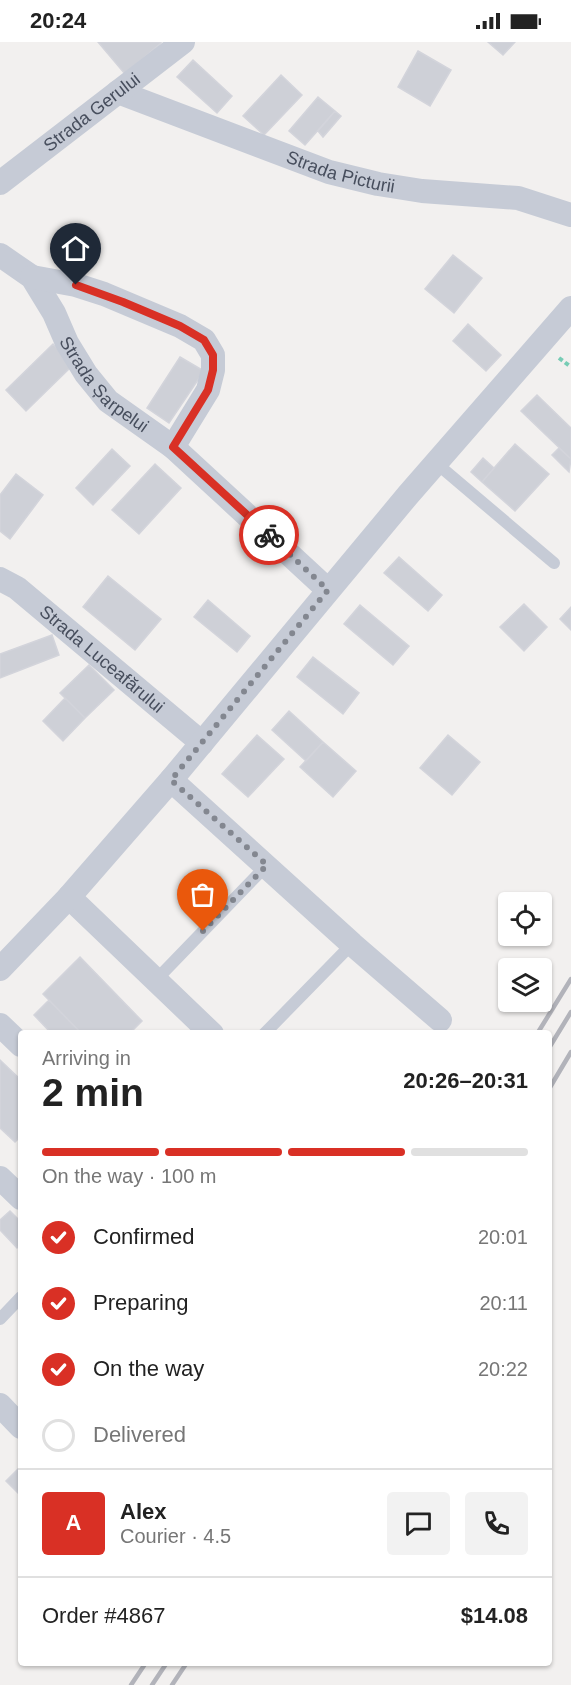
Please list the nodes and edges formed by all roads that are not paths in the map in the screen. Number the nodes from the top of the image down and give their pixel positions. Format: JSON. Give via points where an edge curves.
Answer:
{"nodes":[{"id":1,"x":183,"y":42,"type":"edge"},
{"id":2,"x":118,"y":92,"type":"junction"},
{"id":3,"x":0,"y":183,"type":"edge"},
{"id":4,"x":571,"y":215,"type":"edge"},
{"id":5,"x":0,"y":255,"type":"edge"},
{"id":6,"x":32,"y":277,"type":"junction"},
{"id":7,"x":571,"y":308,"type":"edge"},
{"id":8,"x":173,"y":447,"type":"junction"},
{"id":9,"x":436,"y":463,"type":"junction"},
{"id":10,"x":554,"y":563,"type":"dead end"},
{"id":11,"x":0,"y":579,"type":"edge"},
{"id":12,"x":328,"y":590,"type":"junction"},
{"id":13,"x":202,"y":743,"type":"junction"},
{"id":14,"x":171,"y":780,"type":"junction"},
{"id":15,"x":267,"y":865,"type":"junction"},
{"id":16,"x":69,"y":897,"type":"junction"},
{"id":17,"x":352,"y":944,"type":"junction"},
{"id":18,"x":0,"y":969,"type":"edge"},
{"id":19,"x":156,"y":980,"type":"junction"},
{"id":20,"x":440,"y":1020,"type":"dead end"},
{"id":21,"x":0,"y":1025,"type":"edge"},
{"id":22,"x":208,"y":1030,"type":"edge"},
{"id":23,"x":268,"y":1030,"type":"edge"},
{"id":24,"x":18,"y":1042,"type":"edge"},
{"id":25,"x":0,"y":1178,"type":"edge"},
{"id":26,"x":18,"y":1195,"type":"edge"},
{"id":27,"x":18,"y":1300,"type":"edge"},
{"id":28,"x":0,"y":1319,"type":"edge"},
{"id":29,"x":0,"y":1406,"type":"edge"},
{"id":30,"x":18,"y":1424,"type":"edge"}],
"edges":[{"from":1,"to":2,"type":"street","name":"Strada Gerului"},
{"from":2,"to":3,"type":"street","name":"Strada Gerului"},
{"from":2,"to":4,"type":"street","name":"Strada Picturii","via":[[328,172],[422,191],[518,198]]},
{"from":5,"to":6,"type":"street","name":"Strada Șarpelui"},
{"from":6,"to":8,"type":"street","name":"Strada Șarpelui","via":[[86,374],[108,401]]},
{"from":6,"to":8,"type":"street","name":"Strada Șarpelui","via":[[104,294],[204,340],[213,355],[208,390]]},
{"from":7,"to":9,"type":"street"},
{"from":8,"to":12,"type":"street","name":"Strada Șarpelui"},
{"from":9,"to":10,"type":"lane"},
{"from":9,"to":12,"type":"street"},
{"from":11,"to":13,"type":"street","name":"Strada Luceafărului","via":[[18,588]]},
{"from":12,"to":13,"type":"street"},
{"from":13,"to":14,"type":"street"},
{"from":14,"to":15,"type":"street"},
{"from":14,"to":16,"type":"street"},
{"from":15,"to":17,"type":"street"},
{"from":15,"to":19,"type":"lane"},
{"from":16,"to":18,"type":"street"},
{"from":16,"to":19,"type":"street"},
{"from":17,"to":20,"type":"street"},
{"from":17,"to":23,"type":"lane"},
{"from":19,"to":22,"type":"street"},
{"from":21,"to":24,"type":"street"},
{"from":25,"to":26,"type":"street"},
{"from":27,"to":28,"type":"lane"},
{"from":29,"to":30,"type":"street"}]}
